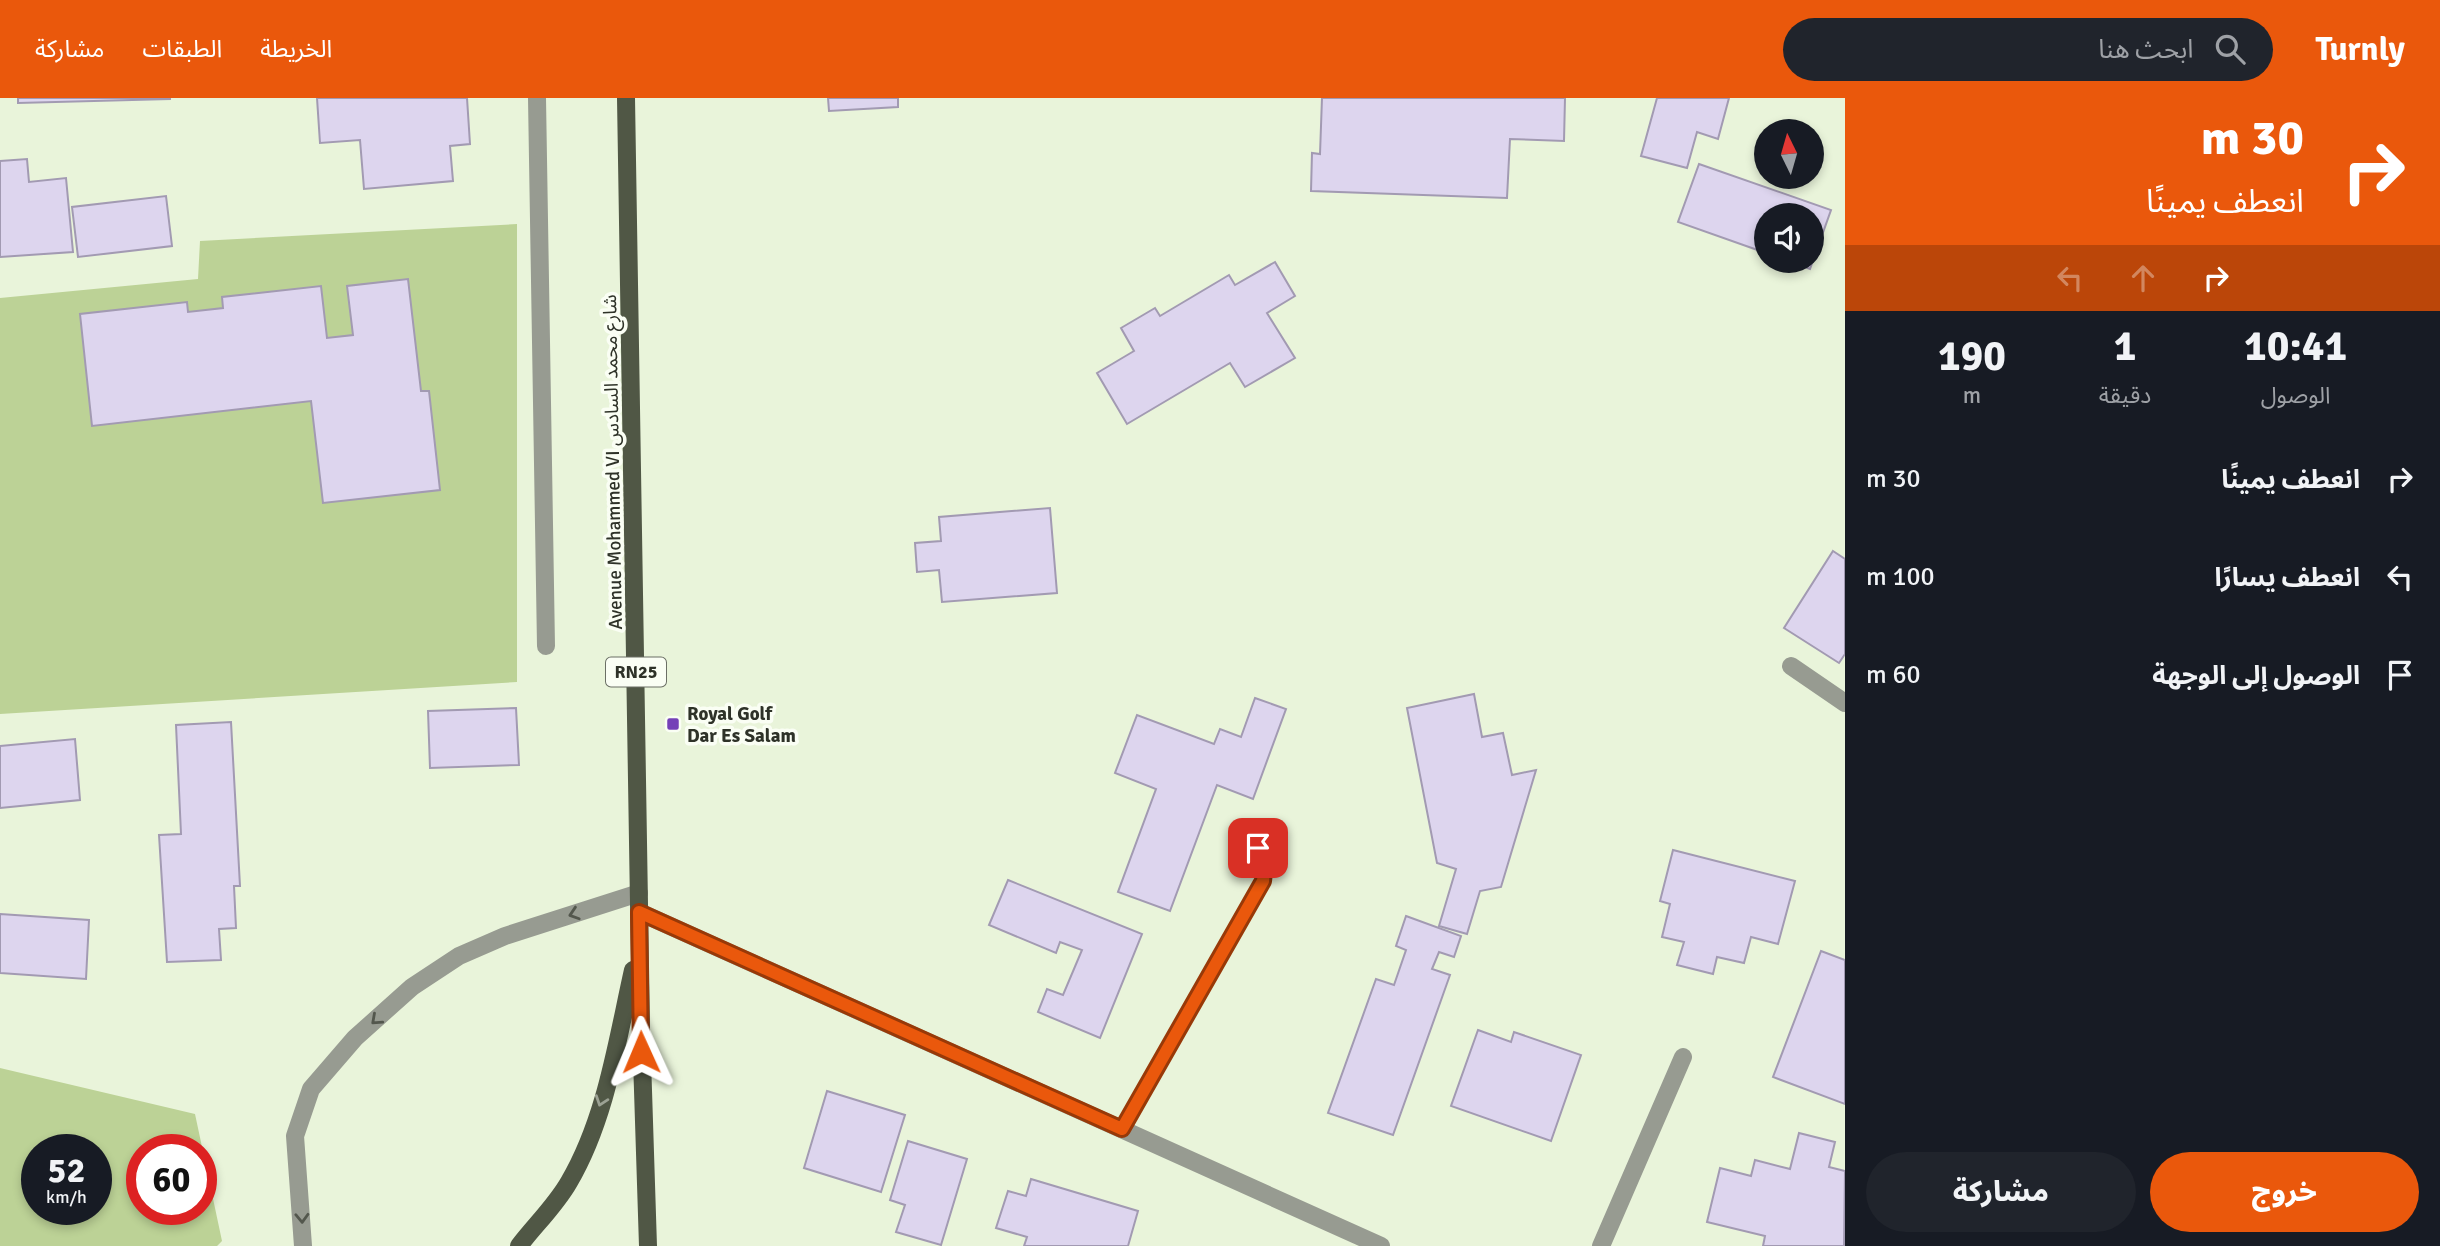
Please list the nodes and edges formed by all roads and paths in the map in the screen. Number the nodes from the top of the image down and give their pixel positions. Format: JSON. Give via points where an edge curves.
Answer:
{"nodes":[{"id":1,"x":537,"y":98,"type":"edge"},
{"id":2,"x":626,"y":98,"type":"edge"},
{"id":3,"x":545,"y":646,"type":"dead end"},
{"id":4,"x":1791,"y":666,"type":"dead end"},
{"id":5,"x":1845,"y":703,"type":"edge"},
{"id":6,"x":1247,"y":841,"type":"dead end"},
{"id":7,"x":639,"y":893,"type":"junction"},
{"id":8,"x":639,"y":912,"type":"junction"},
{"id":9,"x":640,"y":940,"type":"junction"},
{"id":10,"x":1683,"y":1057,"type":"dead end"},
{"id":11,"x":1122,"y":1129,"type":"junction"},
{"id":12,"x":303,"y":1246,"type":"edge"},
{"id":13,"x":519,"y":1246,"type":"edge"},
{"id":14,"x":648,"y":1246,"type":"edge"},
{"id":15,"x":1381,"y":1246,"type":"edge"},
{"id":16,"x":1601,"y":1246,"type":"edge"}],
"edges":[{"from":1,"to":3,"type":"street"},
{"from":2,"to":7,"type":"main road","name":"Avenue Mohammed VI شارع محمد السادس","number":"RN25"},
{"from":4,"to":5,"type":"street"},
{"from":6,"to":11,"type":"lane","via":[[1262,855],[1263,881]]},
{"from":7,"to":8,"type":"main road","name":"Avenue Mohammed VI شارع محمد السادس","number":"RN25"},
{"from":7,"to":12,"type":"street","one_way":true,"via":[[458,956],[412,987],[355,1038],[302,1108],[295,1136]]},
{"from":8,"to":9,"type":"main road","name":"Avenue Mohammed VI شارع محمد السادس","number":"RN25"},
{"from":8,"to":11,"type":"street"},
{"from":9,"to":13,"type":"main road","one_way":true,"via":[[607,1085],[588,1140],[569,1183]]},
{"from":9,"to":14,"type":"main road","name":"Avenue Mohammed VI شارع محمد السادس","number":"RN25"},
{"from":10,"to":16,"type":"street"},
{"from":11,"to":15,"type":"street"}]}
